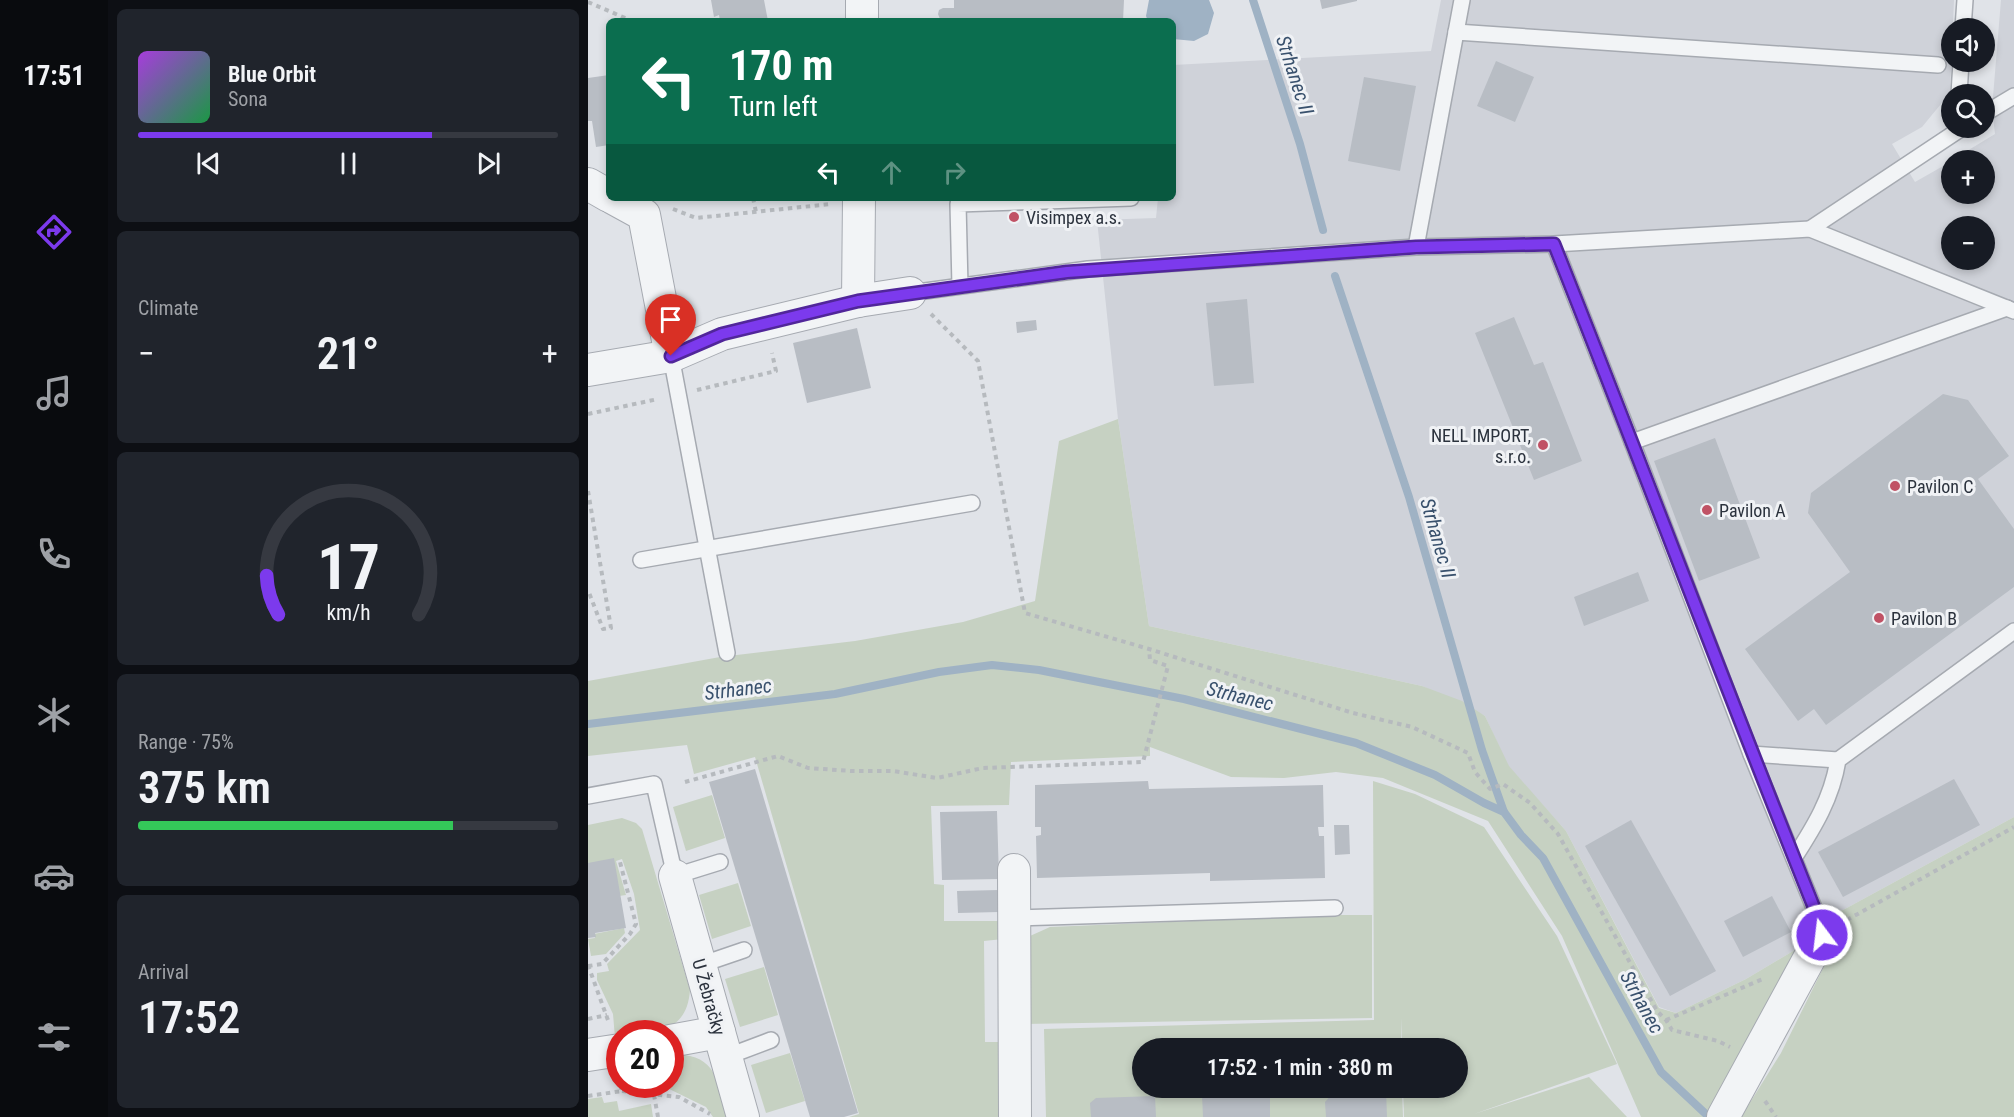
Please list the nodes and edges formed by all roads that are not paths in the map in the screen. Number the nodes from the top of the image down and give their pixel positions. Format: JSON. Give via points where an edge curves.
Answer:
{"nodes":[{"id":1,"x":862,"y":0,"type":"edge"},
{"id":2,"x":1462,"y":0,"type":"edge"},
{"id":3,"x":1965,"y":0,"type":"edge"},
{"id":4,"x":862,"y":18,"type":"edge"},
{"id":5,"x":1964,"y":18,"type":"edge"},
{"id":6,"x":1456,"y":32,"type":"junction"},
{"id":7,"x":1938,"y":65,"type":"dead end"},
{"id":8,"x":2014,"y":96,"type":"edge"},
{"id":9,"x":1995,"y":107,"type":"edge"},
{"id":10,"x":1941,"y":135,"type":"edge"},
{"id":11,"x":1945,"y":138,"type":"edge"},
{"id":12,"x":1932,"y":146,"type":"junction"},
{"id":13,"x":588,"y":184,"type":"edge"},
{"id":14,"x":606,"y":194,"type":"edge"},
{"id":15,"x":618,"y":201,"type":"edge"},
{"id":16,"x":859,"y":201,"type":"edge"},
{"id":17,"x":1044,"y":201,"type":"edge"},
{"id":18,"x":1810,"y":229,"type":"junction"},
{"id":19,"x":1554,"y":244,"type":"junction"},
{"id":20,"x":1416,"y":247,"type":"junction"},
{"id":21,"x":960,"y":286,"type":"junction"},
{"id":22,"x":910,"y":293,"type":"joint"},
{"id":23,"x":858,"y":301,"type":"junction"},
{"id":24,"x":2010,"y":309,"type":"edge"},
{"id":25,"x":671,"y":356,"type":"junction"},
{"id":26,"x":588,"y":370,"type":"edge"},
{"id":27,"x":1632,"y":442,"type":"junction"},
{"id":28,"x":972,"y":503,"type":"dead end"},
{"id":29,"x":707,"y":548,"type":"junction"},
{"id":30,"x":641,"y":560,"type":"dead end"},
{"id":31,"x":2014,"y":631,"type":"edge"},
{"id":32,"x":727,"y":653,"type":"dead end"},
{"id":33,"x":1751,"y":754,"type":"junction"},
{"id":34,"x":1838,"y":760,"type":"junction"},
{"id":35,"x":588,"y":796,"type":"edge"},
{"id":36,"x":1794,"y":858,"type":"junction"},
{"id":37,"x":720,"y":862,"type":"dead end"},
{"id":38,"x":1014,"y":870,"type":"dead end"},
{"id":39,"x":675,"y":876,"type":"junction"},
{"id":40,"x":1335,"y":908,"type":"dead end"},
{"id":41,"x":1014,"y":918,"type":"junction"},
{"id":42,"x":1822,"y":935,"type":"joint"},
{"id":43,"x":744,"y":950,"type":"dead end"},
{"id":44,"x":700,"y":965,"type":"junction"},
{"id":45,"x":771,"y":1040,"type":"dead end"},
{"id":46,"x":684,"y":1042,"type":"edge"},
{"id":47,"x":606,"y":1043,"type":"edge"},
{"id":48,"x":723,"y":1045,"type":"junction"},
{"id":49,"x":588,"y":1055,"type":"edge"},
{"id":50,"x":1729,"y":1106,"type":"edge"},
{"id":51,"x":743,"y":1117,"type":"edge"},
{"id":52,"x":1015,"y":1117,"type":"edge"}],
"edges":[{"from":1,"to":4,"type":"street"},
{"from":2,"to":6,"type":"lane"},
{"from":3,"to":5,"type":"lane"},
{"from":6,"to":7,"type":"lane"},
{"from":6,"to":20,"type":"lane"},
{"from":8,"to":9,"type":"lane"},
{"from":10,"to":12,"type":"lane"},
{"from":11,"to":12,"type":"lane"},
{"from":12,"to":18,"type":"lane"},
{"from":13,"to":14,"type":"street"},
{"from":15,"to":25,"type":"street","via":[[644,215]]},
{"from":16,"to":23,"type":"street"},
{"from":17,"to":21,"type":"lane","via":[[958,204]]},
{"from":18,"to":19,"type":"lane"},
{"from":18,"to":24,"type":"lane"},
{"from":19,"to":20,"type":"lane"},
{"from":19,"to":27,"type":"lane"},
{"from":20,"to":21,"type":"lane","via":[[1088,269]]},
{"from":21,"to":22,"type":"lane"},
{"from":22,"to":23,"type":"street"},
{"from":23,"to":25,"type":"street","via":[[722,334]]},
{"from":24,"to":27,"type":"lane"},
{"from":25,"to":26,"type":"street"},
{"from":25,"to":29,"type":"lane"},
{"from":27,"to":33,"type":"lane"},
{"from":28,"to":29,"type":"lane"},
{"from":29,"to":30,"type":"lane"},
{"from":29,"to":32,"type":"lane"},
{"from":31,"to":34,"type":"lane"},
{"from":33,"to":34,"type":"lane"},
{"from":33,"to":36,"type":"lane"},
{"from":34,"to":36,"type":"lane","via":[[1826,804]]},
{"from":35,"to":39,"type":"lane","via":[[654,784]]},
{"from":36,"to":42,"type":"lane"},
{"from":37,"to":39,"type":"lane"},
{"from":38,"to":41,"type":"street"},
{"from":39,"to":44,"type":"street","name":"U Žebračky"},
{"from":40,"to":41,"type":"lane"},
{"from":41,"to":52,"type":"street"},
{"from":42,"to":50,"type":"street"},
{"from":43,"to":44,"type":"lane"},
{"from":44,"to":48,"type":"street","name":"U Žebračky"},
{"from":45,"to":48,"type":"lane"},
{"from":46,"to":48,"type":"street"},
{"from":47,"to":49,"type":"street"},
{"from":48,"to":51,"type":"street","name":"U Žebračky"}]}
